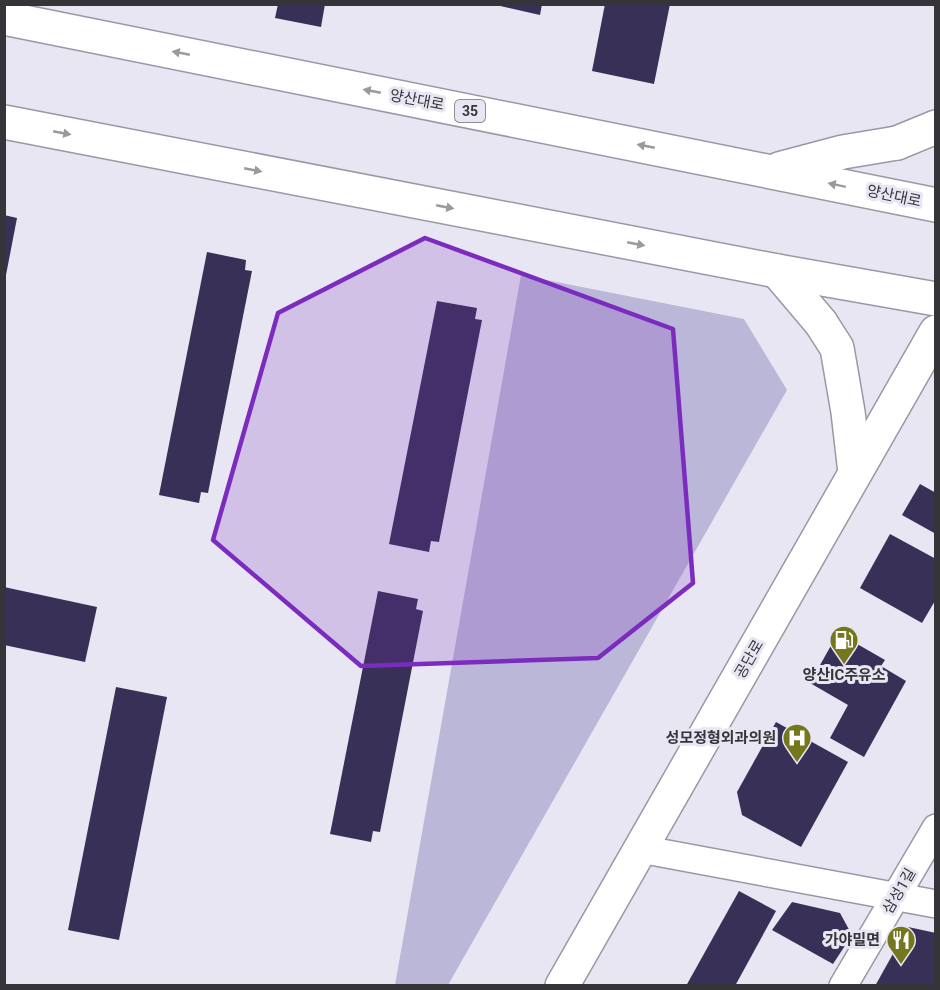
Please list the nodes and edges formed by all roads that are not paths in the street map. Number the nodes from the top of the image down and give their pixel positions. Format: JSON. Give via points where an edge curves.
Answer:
{"nodes":[{"id":1,"x":4,"y":18,"type":"edge"},
{"id":2,"x":4,"y":122,"type":"edge"},
{"id":3,"x":936,"y":128,"type":"edge"},
{"id":4,"x":771,"y":171,"type":"junction"},
{"id":5,"x":936,"y":205,"type":"edge"},
{"id":6,"x":777,"y":271,"type":"junction"},
{"id":7,"x":936,"y":299,"type":"edge"},
{"id":8,"x":936,"y":332,"type":"edge"},
{"id":9,"x":855,"y":473,"type":"junction"},
{"id":10,"x":936,"y":828,"type":"edge"},
{"id":11,"x":640,"y":849,"type":"junction"},
{"id":12,"x":896,"y":895,"type":"junction"},
{"id":13,"x":936,"y":904,"type":"edge"},
{"id":14,"x":562,"y":986,"type":"edge"},
{"id":15,"x":843,"y":986,"type":"edge"}],
"edges":[{"from":4,"to":1,"type":"main road","name":"양산대로","number":"35","one_way":true},
{"from":2,"to":6,"type":"main road","one_way":true},
{"from":3,"to":4,"type":"main road","via":[[897,142]]},
{"from":5,"to":4,"type":"main road","name":"양산대로","number":"35","one_way":true},
{"from":6,"to":7,"type":"main road"},
{"from":6,"to":9,"type":"main road","via":[[837,348]]},
{"from":8,"to":9,"type":"main road","name":"공단로"},
{"from":9,"to":11,"type":"main road","name":"공단로"},
{"from":10,"to":12,"type":"street","name":"삼성1길"},
{"from":11,"to":12,"type":"street"},
{"from":11,"to":14,"type":"main road","name":"공단로"},
{"from":12,"to":13,"type":"street"},
{"from":12,"to":15,"type":"street","name":"삼성1길"}]}
